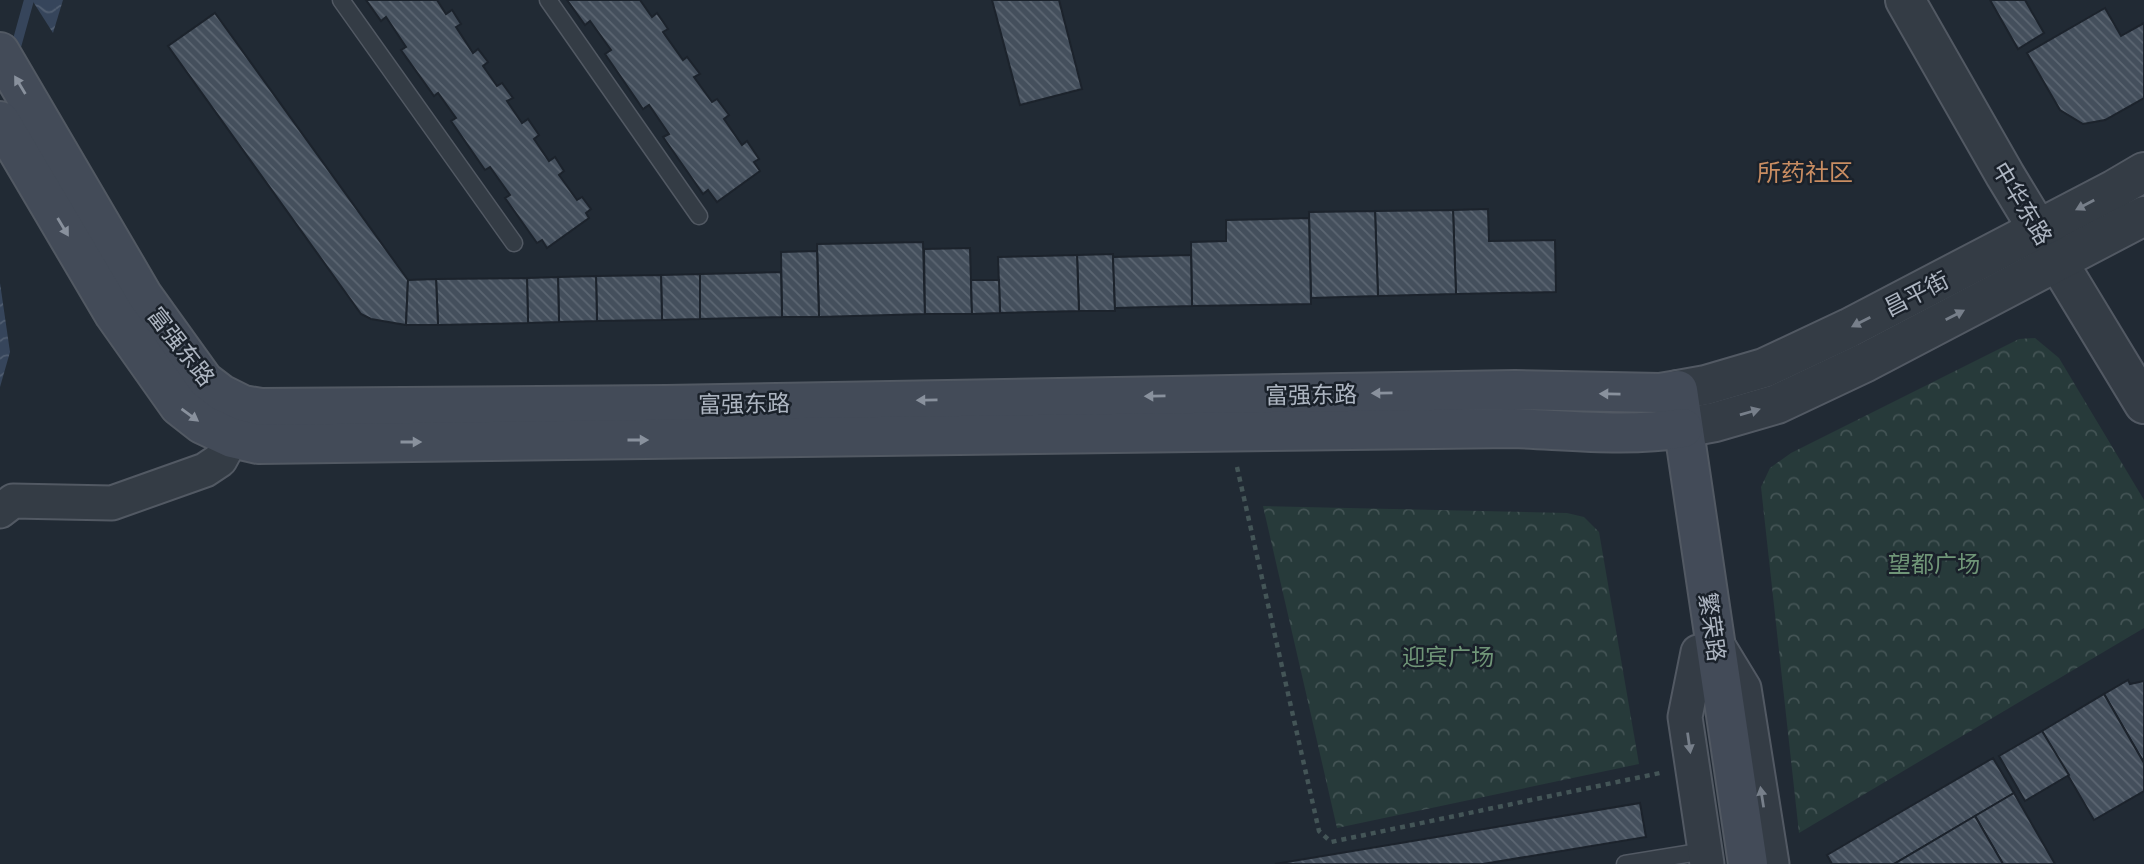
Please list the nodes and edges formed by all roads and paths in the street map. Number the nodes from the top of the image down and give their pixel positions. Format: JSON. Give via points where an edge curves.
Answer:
{"nodes":[{"id":1,"x":341,"y":0,"type":"edge"},
{"id":2,"x":548,"y":0,"type":"edge"},
{"id":3,"x":1905,"y":0,"type":"edge"},
{"id":4,"x":0,"y":52,"type":"edge"},
{"id":5,"x":0,"y":121,"type":"edge"},
{"id":6,"x":2144,"y":172,"type":"edge"},
{"id":7,"x":699,"y":216,"type":"dead end"},
{"id":8,"x":2144,"y":216,"type":"edge"},
{"id":9,"x":2038,"y":230,"type":"junction"},
{"id":10,"x":514,"y":243,"type":"dead end"},
{"id":11,"x":2058,"y":262,"type":"junction"},
{"id":12,"x":1669,"y":392,"type":"junction"},
{"id":13,"x":2144,"y":404,"type":"edge"},
{"id":14,"x":1674,"y":429,"type":"junction"},
{"id":15,"x":1229,"y":432,"type":"junction"},
{"id":16,"x":232,"y":438,"type":"junction"},
{"id":17,"x":0,"y":511,"type":"edge"},
{"id":18,"x":1706,"y":646,"type":"junction"},
{"id":19,"x":1693,"y":766,"type":"junction"},
{"id":20,"x":1714,"y":860,"type":"edge"},
{"id":21,"x":1625,"y":864,"type":"edge"},
{"id":22,"x":1748,"y":864,"type":"edge"},
{"id":23,"x":1772,"y":864,"type":"edge"}],
"edges":[{"from":1,"to":10,"type":"lane"},
{"from":2,"to":7,"type":"lane"},
{"from":3,"to":9,"type":"street","name":"中华东路"},
{"from":12,"to":4,"type":"main road","name":"富强东路","one_way":true,"via":[[243,405],[204,382],[143,296]]},
{"from":5,"to":16,"type":"main road","name":"富强东路","one_way":true,"via":[[114,314],[172,398],[202,424]]},
{"from":6,"to":9,"type":"street","name":"昌平街","one_way":true},
{"from":8,"to":11,"type":"street","name":"昌平街"},
{"from":9,"to":11,"type":"street","name":"中华东路"},
{"from":9,"to":12,"type":"street","name":"昌平街","one_way":true,"via":[[1764,368]]},
{"from":11,"to":13,"type":"street","name":"中华东路"},
{"from":14,"to":11,"type":"street","name":"昌平街","one_way":true,"via":[[1777,404]]},
{"from":12,"to":14,"type":"main road","name":"繁荣路"},
{"from":14,"to":15,"type":"main road","name":"富强东路"},
{"from":14,"to":18,"type":"main road","name":"繁荣路"},
{"from":16,"to":15,"type":"main road","name":"富强东路","one_way":true,"via":[[257,444]]},
{"from":15,"to":19,"type":"path","via":[[1320,831],[1331,842]]},
{"from":16,"to":17,"type":"street","via":[[220,460],[205,470],[111,503],[13,500]]},
{"from":18,"to":19,"type":"street","one_way":true,"via":[[1685,717]]},
{"from":18,"to":20,"type":"main road","name":"繁荣路"},
{"from":18,"to":22,"type":"main road","name":"繁荣路"},
{"from":23,"to":18,"type":"street","one_way":true,"via":[[1744,688]]},
{"from":19,"to":20,"type":"street"},
{"from":20,"to":21,"type":"lane"}]}
